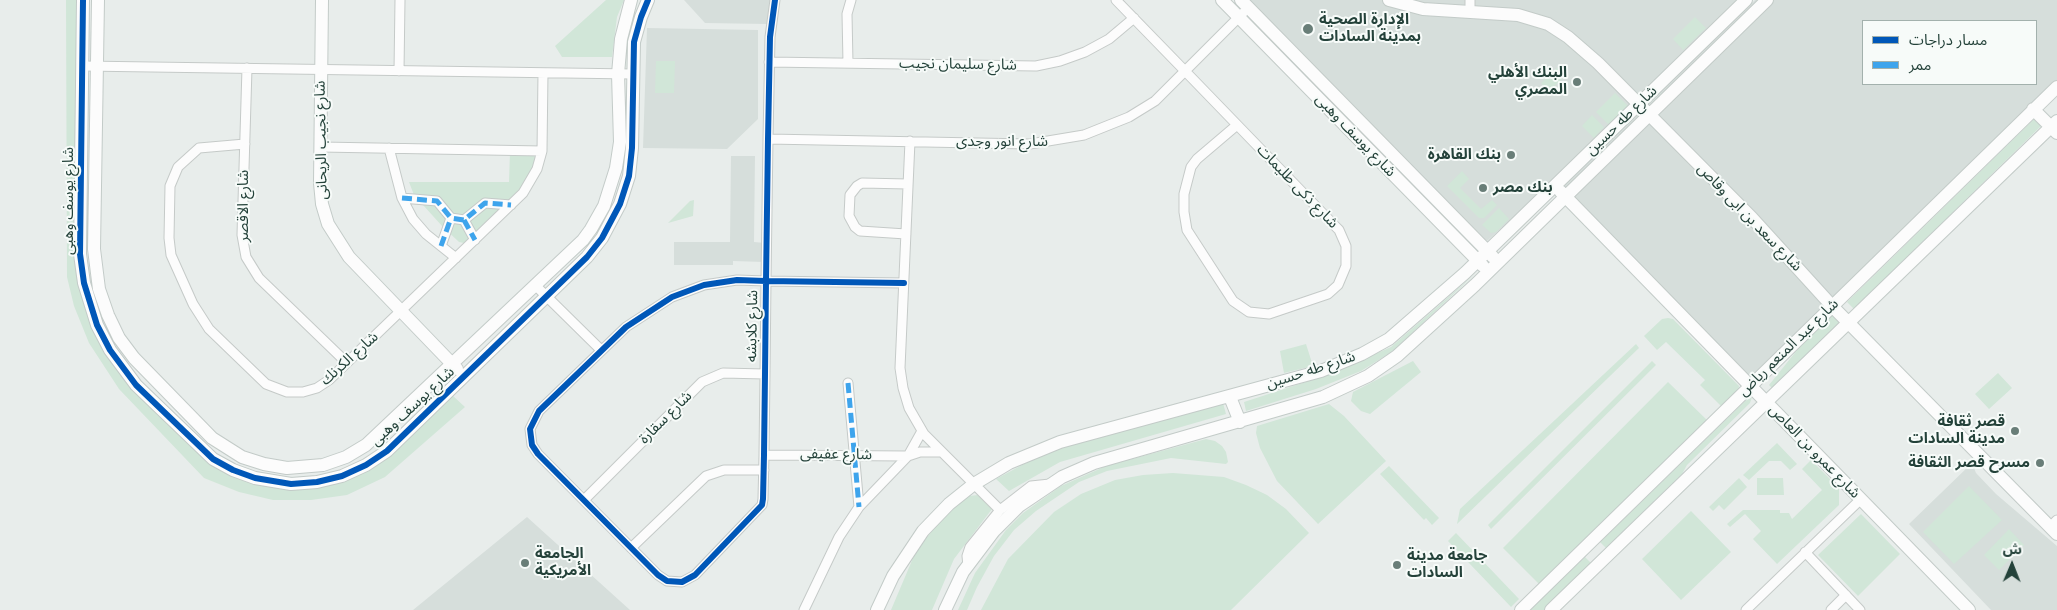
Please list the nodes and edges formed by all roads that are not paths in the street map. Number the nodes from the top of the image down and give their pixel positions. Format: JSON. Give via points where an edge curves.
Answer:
{"nodes":[{"id":1,"x":83,"y":0,"type":"edge"},
{"id":2,"x":98,"y":0,"type":"edge"},
{"id":3,"x":322,"y":0,"type":"edge"},
{"id":4,"x":400,"y":0,"type":"edge"},
{"id":5,"x":631,"y":0,"type":"edge"},
{"id":6,"x":648,"y":0,"type":"edge"},
{"id":7,"x":775,"y":0,"type":"edge"},
{"id":8,"x":851,"y":0,"type":"edge"},
{"id":9,"x":1116,"y":0,"type":"edge"},
{"id":10,"x":1222,"y":0,"type":"edge"},
{"id":11,"x":1389,"y":0,"type":"edge"},
{"id":12,"x":1746,"y":0,"type":"edge"},
{"id":13,"x":1768,"y":0,"type":"edge"},
{"id":14,"x":1245,"y":4,"type":"edge"},
{"id":15,"x":1470,"y":6,"type":"edge"},
{"id":16,"x":1134,"y":18,"type":"junction"},
{"id":17,"x":1239,"y":18,"type":"junction"},
{"id":18,"x":770,"y":62,"type":"junction"},
{"id":19,"x":848,"y":63,"type":"junction"},
{"id":20,"x":82,"y":66,"type":"junction"},
{"id":21,"x":97,"y":66,"type":"junction"},
{"id":22,"x":247,"y":68,"type":"junction"},
{"id":23,"x":321,"y":69,"type":"junction"},
{"id":24,"x":399,"y":71,"type":"junction"},
{"id":25,"x":1185,"y":71,"type":"junction"},
{"id":26,"x":543,"y":73,"type":"junction"},
{"id":27,"x":618,"y":74,"type":"junction"},
{"id":28,"x":633,"y":74,"type":"junction"},
{"id":29,"x":2057,"y":87,"type":"edge"},
{"id":30,"x":1639,"y":104,"type":"junction"},
{"id":31,"x":2033,"y":109,"type":"junction"},
{"id":32,"x":1648,"y":114,"type":"junction"},
{"id":33,"x":1237,"y":125,"type":"junction"},
{"id":34,"x":2055,"y":127,"type":"edge"},
{"id":35,"x":768,"y":139,"type":"junction"},
{"id":36,"x":910,"y":142,"type":"junction"},
{"id":37,"x":245,"y":144,"type":"junction"},
{"id":38,"x":320,"y":147,"type":"junction"},
{"id":39,"x":389,"y":148,"type":"junction"},
{"id":40,"x":542,"y":150,"type":"junction"},
{"id":41,"x":908,"y":184,"type":"junction"},
{"id":42,"x":1555,"y":186,"type":"junction"},
{"id":43,"x":402,"y":198,"type":"junction"},
{"id":44,"x":1566,"y":198,"type":"junction"},
{"id":45,"x":511,"y":205,"type":"junction"},
{"id":46,"x":451,"y":218,"type":"junction"},
{"id":47,"x":464,"y":220,"type":"junction"},
{"id":48,"x":906,"y":234,"type":"junction"},
{"id":49,"x":475,"y":240,"type":"junction"},
{"id":50,"x":441,"y":246,"type":"junction"},
{"id":51,"x":1482,"y":256,"type":"junction"},
{"id":52,"x":456,"y":258,"type":"junction"},
{"id":53,"x":1493,"y":267,"type":"junction"},
{"id":54,"x":766,"y":281,"type":"junction"},
{"id":55,"x":904,"y":283,"type":"junction"},
{"id":56,"x":535,"y":285,"type":"junction"},
{"id":57,"x":546,"y":296,"type":"junction"},
{"id":58,"x":1832,"y":306,"type":"junction"},
{"id":59,"x":401,"y":311,"type":"junction"},
{"id":60,"x":1847,"y":322,"type":"junction"},
{"id":61,"x":601,"y":350,"type":"junction"},
{"id":62,"x":347,"y":363,"type":"junction"},
{"id":63,"x":452,"y":364,"type":"junction"},
{"id":64,"x":765,"y":374,"type":"junction"},
{"id":65,"x":464,"y":376,"type":"junction"},
{"id":66,"x":848,"y":383,"type":"dead end"},
{"id":67,"x":1750,"y":386,"type":"junction"},
{"id":68,"x":1230,"y":397,"type":"junction"},
{"id":69,"x":1766,"y":402,"type":"junction"},
{"id":70,"x":1240,"y":422,"type":"junction"},
{"id":71,"x":922,"y":431,"type":"junction"},
{"id":72,"x":940,"y":452,"type":"junction"},
{"id":73,"x":764,"y":455,"type":"junction"},
{"id":74,"x":854,"y":456,"type":"junction"},
{"id":75,"x":908,"y":456,"type":"junction"},
{"id":76,"x":764,"y":470,"type":"junction"},
{"id":77,"x":974,"y":484,"type":"junction"},
{"id":78,"x":1050,"y":484,"type":"junction"},
{"id":79,"x":1861,"y":499,"type":"junction"},
{"id":80,"x":584,"y":500,"type":"junction"},
{"id":81,"x":859,"y":507,"type":"junction"},
{"id":82,"x":1000,"y":510,"type":"junction"},
{"id":83,"x":2054,"y":527,"type":"edge"},
{"id":84,"x":1586,"y":546,"type":"junction"},
{"id":85,"x":631,"y":548,"type":"junction"},
{"id":86,"x":1805,"y":552,"type":"junction"},
{"id":87,"x":1601,"y":562,"type":"junction"},
{"id":88,"x":968,"y":566,"type":"junction"},
{"id":89,"x":1846,"y":595,"type":"junction"},
{"id":90,"x":804,"y":610,"type":"edge"},
{"id":91,"x":877,"y":610,"type":"edge"},
{"id":92,"x":945,"y":610,"type":"edge"},
{"id":93,"x":1521,"y":610,"type":"edge"},
{"id":94,"x":1551,"y":610,"type":"edge"},
{"id":95,"x":1746,"y":610,"type":"edge"},
{"id":96,"x":1831,"y":610,"type":"edge"},
{"id":97,"x":1860,"y":610,"type":"edge"},
{"id":98,"x":1969,"y":610,"type":"edge"}],
"edges":[{"from":1,"to":20,"type":"street","name":"شارع يوسف وهبى"},
{"from":2,"to":21,"type":"street","name":"شارع يوسف وهبى"},
{"from":3,"to":23,"type":"street","name":"شارع نجيب الريحانى"},
{"from":4,"to":24,"type":"street"},
{"from":5,"to":27,"type":"street","name":"شارع يوسف وهبى","via":[[623,26]]},
{"from":6,"to":28,"type":"street","name":"شارع يوسف وهبى","via":[[637,29]]},
{"from":7,"to":18,"type":"street","name":"شارع كلابشه","via":[[770,24]]},
{"from":8,"to":19,"type":"street","via":[[847,14]]},
{"from":9,"to":16,"type":"street","name":"شارع ذكى طليمات"},
{"from":10,"to":17,"type":"street","name":"شارع يوسف وهبى"},
{"from":11,"to":15,"type":"street","name":"شارع سعد بن ابى وقاص","via":[[1423,9]]},
{"from":12,"to":30,"type":"street","name":"شارع طه حسين"},
{"from":13,"to":32,"type":"street","name":"شارع طه حسين"},
{"from":14,"to":17,"type":"street","name":"شارع انور وجدى"},
{"from":14,"to":51,"type":"street","name":"شارع يوسف وهبى"},
{"from":15,"to":30,"type":"street","name":"شارع سعد بن ابى وقاص","via":[[1548,24],[1574,42]]},
{"from":16,"to":19,"type":"street","name":"شارع سليمان نجيب","via":[[1097,46],[1048,64],[1023,67]]},
{"from":16,"to":25,"type":"street","name":"شارع ذكى طليمات"},
{"from":17,"to":25,"type":"street","name":"شارع انور وجدى"},
{"from":17,"to":51,"type":"street","name":"شارع يوسف وهبى"},
{"from":18,"to":19,"type":"street","name":"شارع سليمان نجيب"},
{"from":18,"to":35,"type":"street","name":"شارع كلابشه"},
{"from":20,"to":21,"type":"street"},
{"from":20,"to":65,"type":"street","name":"شارع يوسف وهبى","via":[[80,254],[92,311],[110,350],[126,374],[214,459],[244,475],[278,483],[317,482],[342,476],[387,451]]},
{"from":21,"to":22,"type":"street"},
{"from":21,"to":63,"type":"street","name":"شارع يوسف وهبى","via":[[94,249],[96,276],[103,302],[113,327],[134,358],[212,438],[242,457],[276,466],[311,467],[334,461],[366,445]]},
{"from":22,"to":23,"type":"street"},
{"from":22,"to":37,"type":"street","name":"شارع الاقصر"},
{"from":23,"to":24,"type":"street"},
{"from":23,"to":38,"type":"street","name":"شارع نجيب الريحانى"},
{"from":24,"to":26,"type":"street"},
{"from":25,"to":33,"type":"street","name":"شارع ذكى طليمات"},
{"from":25,"to":36,"type":"street","name":"شارع انور وجدى","via":[[1143,110],[1084,135],[1030,144]]},
{"from":26,"to":27,"type":"street"},
{"from":26,"to":40,"type":"street","name":"شارع الكرنك"},
{"from":27,"to":28,"type":"street"},
{"from":27,"to":56,"type":"street","name":"شارع يوسف وهبى","via":[[618,155],[609,194],[583,240]]},
{"from":28,"to":57,"type":"street","name":"شارع يوسف وهبى","via":[[631,162],[620,204],[595,248]]},
{"from":29,"to":31,"type":"street","name":"شارع عبد المنعم رياض"},
{"from":30,"to":32,"type":"street","name":"شارع سعد بن ابى وقاص"},
{"from":30,"to":42,"type":"street","name":"شارع طه حسين"},
{"from":31,"to":34,"type":"street"},
{"from":31,"to":58,"type":"street","name":"شارع عبد المنعم رياض"},
{"from":32,"to":44,"type":"street","name":"شارع طه حسين"},
{"from":32,"to":58,"type":"street","name":"شارع سعد بن ابى وقاص","via":[[1752,218]]},
{"from":33,"to":33,"type":"street","name":"شارع ذكى طليمات","via":[[1342,235],[1347,253],[1346,266],[1338,285],[1328,294],[1269,314],[1249,312],[1233,301],[1187,230],[1184,194],[1191,167]]},
{"from":34,"to":60,"type":"street","name":"شارع عبد المنعم رياض"},
{"from":35,"to":36,"type":"street","name":"شارع انور وجدى"},
{"from":35,"to":54,"type":"street","name":"شارع كلابشه"},
{"from":36,"to":41,"type":"street"},
{"from":37,"to":62,"type":"street","name":"شارع الاقصر","via":[[242,243],[249,264],[259,278]]},
{"from":37,"to":62,"type":"street","name":"شارع الكرنك","via":[[199,148],[182,161],[171,179],[170,246],[188,294],[210,330],[273,388],[287,392],[310,391],[323,385]]},
{"from":38,"to":39,"type":"street"},
{"from":38,"to":59,"type":"street","name":"شارع نجيب الريحانى","via":[[321,194],[332,233],[349,257]]},
{"from":39,"to":40,"type":"street"},
{"from":39,"to":43,"type":"street"},
{"from":40,"to":45,"type":"street","name":"شارع الكرنك","via":[[533,177]]},
{"from":41,"to":48,"type":"street"},
{"from":41,"to":48,"type":"street","via":[[862,183],[850,195],[851,222],[860,231]]},
{"from":42,"to":44,"type":"street","name":"شارع عمرو بن العاص"},
{"from":42,"to":51,"type":"street","name":"شارع طه حسين"},
{"from":43,"to":46,"type":"street","via":[[437,201]]},
{"from":43,"to":50,"type":"street","via":[[419,227]]},
{"from":44,"to":53,"type":"street","name":"شارع طه حسين"},
{"from":44,"to":67,"type":"street","name":"شارع عمرو بن العاص"},
{"from":45,"to":47,"type":"street","via":[[485,202]]},
{"from":45,"to":49,"type":"street","name":"شارع الكرنك"},
{"from":46,"to":47,"type":"street"},
{"from":46,"to":50,"type":"street"},
{"from":47,"to":49,"type":"street"},
{"from":48,"to":55,"type":"street"},
{"from":49,"to":52,"type":"street","name":"شارع الكرنك"},
{"from":50,"to":52,"type":"street"},
{"from":51,"to":53,"type":"street","name":"شارع يوسف وهبى"},
{"from":51,"to":68,"type":"street","name":"شارع طه حسين","via":[[1406,326],[1376,347],[1321,371]]},
{"from":52,"to":59,"type":"street","name":"شارع الكرنك"},
{"from":53,"to":70,"type":"street","name":"شارع طه حسين","via":[[1411,345],[1368,376],[1323,397]]},
{"from":54,"to":55,"type":"street"},
{"from":54,"to":61,"type":"street","via":[[726,281],[682,292],[633,321]]},
{"from":54,"to":64,"type":"street","name":"شارع كلابشه"},
{"from":55,"to":71,"type":"street","via":[[901,378],[909,408]]},
{"from":56,"to":57,"type":"street"},
{"from":56,"to":63,"type":"street","name":"شارع يوسف وهبى"},
{"from":57,"to":61,"type":"street"},
{"from":57,"to":65,"type":"street","name":"شارع يوسف وهبى"},
{"from":58,"to":60,"type":"street","name":"شارع سعد بن ابى وقاص"},
{"from":58,"to":67,"type":"street","name":"شارع عبد المنعم رياض"},
{"from":59,"to":62,"type":"street","name":"شارع الكرنك"},
{"from":59,"to":63,"type":"street","name":"شارع نجيب الريحانى"},
{"from":60,"to":69,"type":"street","name":"شارع عبد المنعم رياض"},
{"from":60,"to":83,"type":"street","name":"شارع سعد بن ابى وقاص"},
{"from":61,"to":80,"type":"street","via":[[539,411],[530,429],[535,450]]},
{"from":63,"to":65,"type":"street","name":"شارع نجيب الريحانى"},
{"from":64,"to":73,"type":"street","name":"شارع كلابشه"},
{"from":64,"to":80,"type":"street","name":"شارع سقارة","via":[[723,374],[702,382]]},
{"from":66,"to":74,"type":"street"},
{"from":67,"to":69,"type":"street","name":"شارع عمرو بن العاص"},
{"from":67,"to":84,"type":"street","name":"شارع عبد المنعم رياض"},
{"from":68,"to":70,"type":"street"},
{"from":68,"to":77,"type":"street","name":"شارع طه حسين","via":[[1043,448],[1009,462]]},
{"from":69,"to":79,"type":"street","name":"شارع عمرو بن العاص"},
{"from":69,"to":87,"type":"street","name":"شارع عبد المنعم رياض"},
{"from":70,"to":78,"type":"street","name":"شارع طه حسين","via":[[1094,463]]},
{"from":71,"to":72,"type":"street"},
{"from":71,"to":75,"type":"street"},
{"from":72,"to":75,"type":"street","name":"شارع عفيفى","via":[[927,451]]},
{"from":72,"to":77,"type":"street"},
{"from":73,"to":74,"type":"street","name":"شارع عفيفى"},
{"from":73,"to":76,"type":"street","name":"شارع كلابشه"},
{"from":74,"to":75,"type":"street","name":"شارع عفيفى"},
{"from":74,"to":81,"type":"street"},
{"from":75,"to":81,"type":"street"},
{"from":76,"to":85,"type":"street","via":[[724,470],[706,476]]},
{"from":76,"to":85,"type":"street","name":"شارع كلابشه","via":[[764,499],[758,511],[687,580],[677,582],[658,575]]},
{"from":77,"to":82,"type":"street"},
{"from":77,"to":91,"type":"street","name":"شارع طه حسين","via":[[936,517],[912,545]]},
{"from":78,"to":82,"type":"street","via":[[1031,486]]},
{"from":78,"to":88,"type":"street","name":"شارع طه حسين","via":[[1006,518]]},
{"from":79,"to":86,"type":"street"},
{"from":79,"to":98,"type":"street","name":"شارع عمرو بن العاص"},
{"from":80,"to":85,"type":"street"},
{"from":81,"to":90,"type":"street","via":[[828,557]]},
{"from":82,"to":88,"type":"street","via":[[970,547]]},
{"from":84,"to":87,"type":"street"},
{"from":84,"to":93,"type":"street","name":"شارع عبد المنعم رياض"},
{"from":86,"to":89,"type":"street"},
{"from":86,"to":95,"type":"street"},
{"from":87,"to":94,"type":"street","name":"شارع عبد المنعم رياض"},
{"from":88,"to":92,"type":"street","name":"شارع طه حسين"},
{"from":89,"to":96,"type":"street"},
{"from":89,"to":97,"type":"street"}]}
